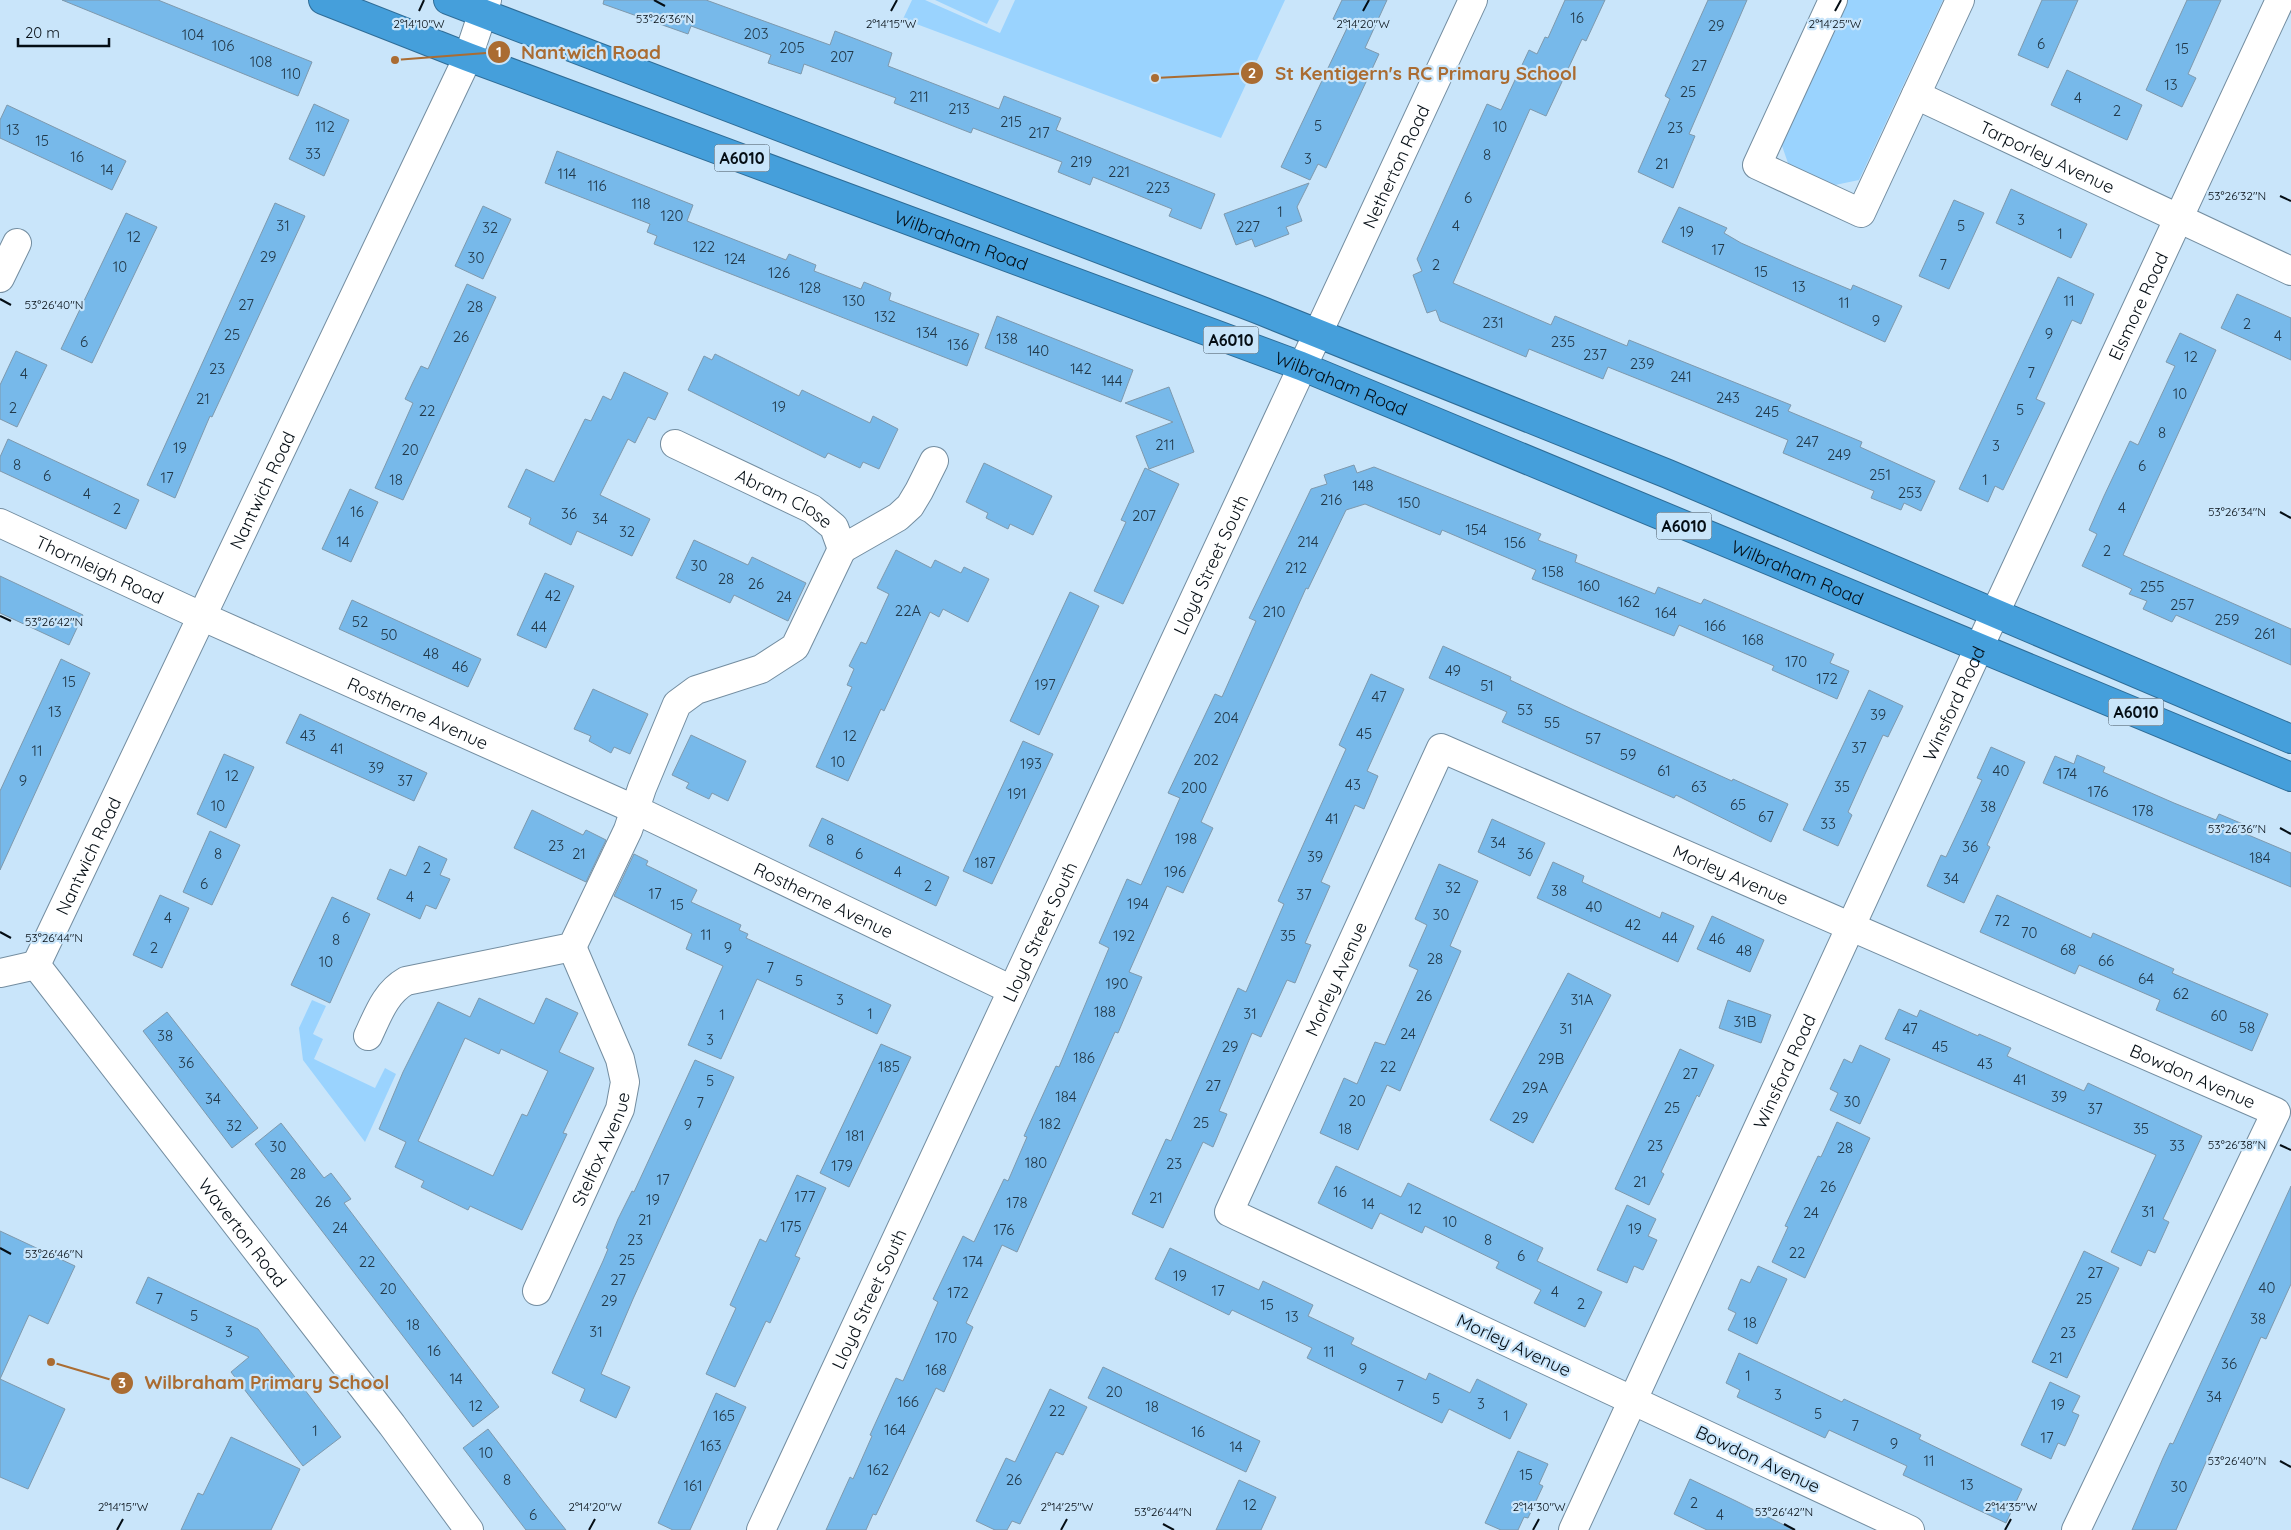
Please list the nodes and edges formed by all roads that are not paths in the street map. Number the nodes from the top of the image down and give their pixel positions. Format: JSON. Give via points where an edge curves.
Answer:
{"nodes":[{"id":1,"x":323,"y":0,"type":"edge"},
{"id":2,"x":448,"y":0,"type":"edge"},
{"id":3,"x":1473,"y":0,"type":"edge"},
{"id":4,"x":1833,"y":0,"type":"edge"},
{"id":5,"x":1960,"y":0,"type":"edge"},
{"id":6,"x":2280,"y":0,"type":"edge"},
{"id":7,"x":484,"y":6,"type":"edge"},
{"id":8,"x":468,"y":57,"type":"junction"},
{"id":9,"x":1916,"y":95,"type":"junction"},
{"id":10,"x":2178,"y":218,"type":"junction"},
{"id":11,"x":17,"y":243,"type":"dead end"},
{"id":12,"x":2291,"y":271,"type":"edge"},
{"id":13,"x":0,"y":278,"type":"edge"},
{"id":14,"x":1316,"y":333,"type":"junction"},
{"id":15,"x":1302,"y":366,"type":"junction"},
{"id":16,"x":675,"y":444,"type":"dead end"},
{"id":17,"x":934,"y":461,"type":"dead end"},
{"id":18,"x":0,"y":522,"type":"edge"},
{"id":19,"x":842,"y":549,"type":"junction"},
{"id":20,"x":1995,"y":613,"type":"junction"},
{"id":21,"x":201,"y":616,"type":"junction"},
{"id":22,"x":1980,"y":647,"type":"junction"},
{"id":23,"x":2291,"y":739,"type":"edge"},
{"id":24,"x":2291,"y":777,"type":"edge"},
{"id":25,"x":636,"y":810,"type":"junction"},
{"id":26,"x":1851,"y":927,"type":"junction"},
{"id":27,"x":572,"y":947,"type":"junction"},
{"id":28,"x":36,"y":965,"type":"junction"},
{"id":29,"x":0,"y":973,"type":"edge"},
{"id":30,"x":1012,"y":990,"type":"junction"},
{"id":31,"x":368,"y":1036,"type":"dead end"},
{"id":32,"x":537,"y":1291,"type":"dead end"},
{"id":33,"x":1633,"y":1400,"type":"junction"},
{"id":34,"x":469,"y":1530,"type":"edge"},
{"id":35,"x":761,"y":1530,"type":"edge"},
{"id":36,"x":1573,"y":1530,"type":"edge"},
{"id":37,"x":1910,"y":1530,"type":"edge"},
{"id":38,"x":2076,"y":1530,"type":"edge"}],
"edges":[{"from":1,"to":8,"type":"highway","name":"Wilbraham Road","number":"A6010"},
{"from":2,"to":7,"type":"highway","number":"A6010"},
{"from":3,"to":14,"type":"street","name":"Netherton Road"},
{"from":4,"to":9,"type":"street","via":[[1757,164],[1861,213]]},
{"from":5,"to":9,"type":"street"},
{"from":6,"to":10,"type":"street","name":"Elsmore Road"},
{"from":7,"to":8,"type":"street","name":"Nantwich Road"},
{"from":7,"to":14,"type":"highway","number":"A6010"},
{"from":8,"to":15,"type":"highway","name":"Wilbraham Road","number":"A6010"},
{"from":8,"to":21,"type":"street","name":"Nantwich Road"},
{"from":9,"to":10,"type":"street","name":"Tarporley Avenue"},
{"from":10,"to":12,"type":"street","name":"Tarporley Avenue"},
{"from":10,"to":20,"type":"street","name":"Elsmore Road"},
{"from":11,"to":13,"type":"street"},
{"from":14,"to":15,"type":"street","name":"Lloyd Street South"},
{"from":14,"to":20,"type":"highway","number":"A6010","via":[[1662,472]]},
{"from":15,"to":22,"type":"highway","name":"Wilbraham Road","number":"A6010"},
{"from":15,"to":30,"type":"street","name":"Lloyd Street South"},
{"from":16,"to":19,"type":"street","name":"Abram Close","via":[[812,509],[834,527]]},
{"from":17,"to":19,"type":"street","name":"Abram Close","via":[[919,491],[898,518]]},
{"from":18,"to":21,"type":"street","name":"Thornleigh Road"},
{"from":19,"to":25,"type":"street","via":[[795,647],[761,669],[696,690],[677,704]]},
{"from":20,"to":22,"type":"street","name":"Winsford Road"},
{"from":20,"to":23,"type":"highway","number":"A6010"},
{"from":21,"to":25,"type":"street","name":"Rostherne Avenue"},
{"from":21,"to":28,"type":"street","name":"Nantwich Road"},
{"from":22,"to":24,"type":"highway","name":"Wilbraham Road","number":"A6010"},
{"from":22,"to":26,"type":"street","name":"Winsford Road"},
{"from":25,"to":27,"type":"street"},
{"from":25,"to":30,"type":"street","name":"Rostherne Avenue"},
{"from":26,"to":33,"type":"street","name":"Winsford Road"},
{"from":26,"to":33,"type":"street","name":"Morley Avenue","via":[[1441,748],[1229,1212]]},
{"from":26,"to":38,"type":"street","name":"Bowdon Avenue","via":[[2276,1112]]},
{"from":27,"to":31,"type":"street","via":[[406,981],[387,996]]},
{"from":27,"to":32,"type":"street","name":"Stelfox Avenue","via":[[620,1060],[626,1082],[620,1109]]},
{"from":28,"to":29,"type":"street"},
{"from":28,"to":34,"type":"street","name":"Waverton Road","via":[[392,1425]]},
{"from":30,"to":35,"type":"street","name":"Lloyd Street South"},
{"from":33,"to":36,"type":"street","name":"Winsford Road"},
{"from":33,"to":37,"type":"street","name":"Bowdon Avenue"}]}
